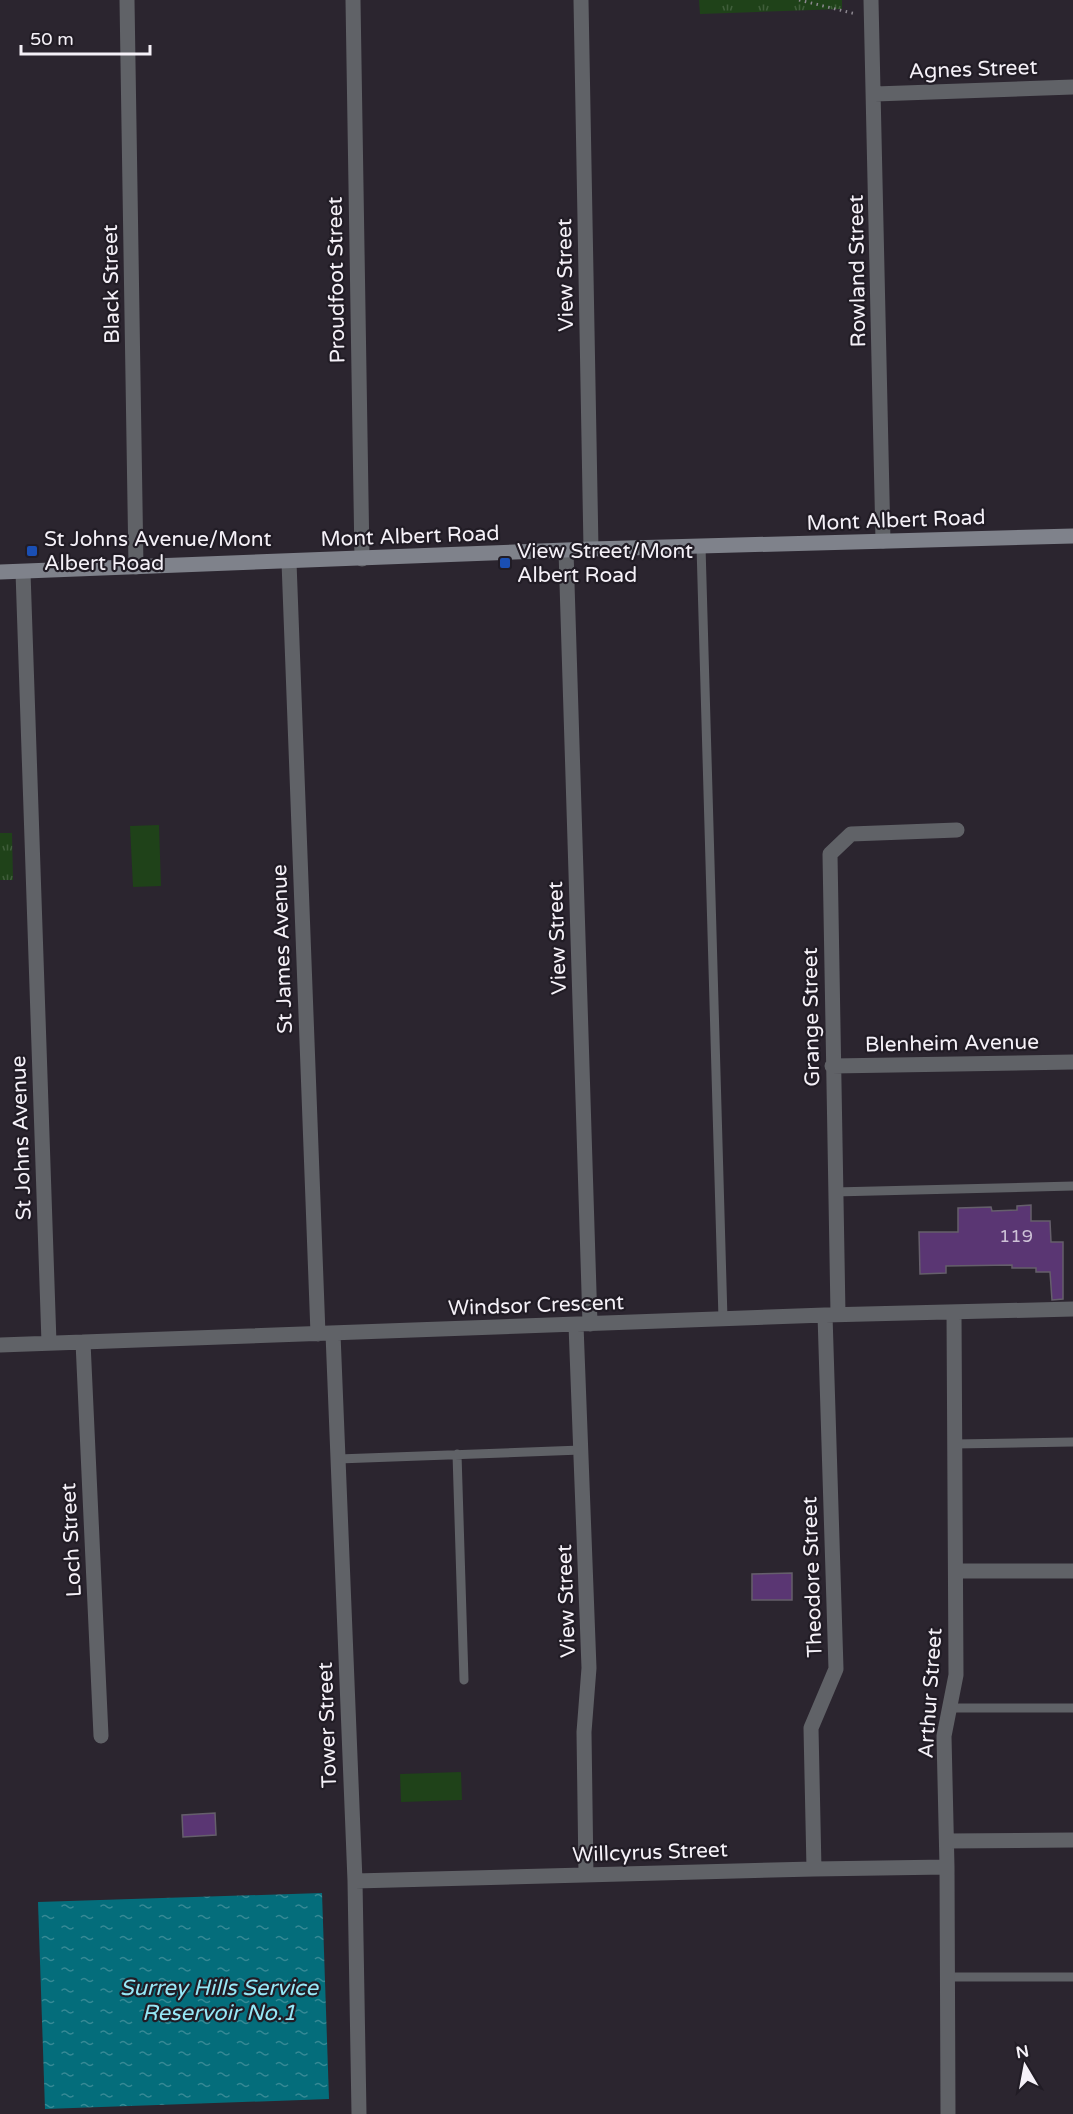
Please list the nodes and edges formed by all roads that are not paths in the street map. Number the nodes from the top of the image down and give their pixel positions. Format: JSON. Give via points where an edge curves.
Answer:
{"nodes":[{"id":1,"x":127,"y":0,"type":"edge"},
{"id":2,"x":353,"y":0,"type":"edge"},
{"id":3,"x":581,"y":0,"type":"edge"},
{"id":4,"x":871,"y":0,"type":"edge"},
{"id":5,"x":1073,"y":87,"type":"edge"},
{"id":6,"x":874,"y":94,"type":"junction"},
{"id":7,"x":1073,"y":536,"type":"edge"},
{"id":8,"x":883,"y":541,"type":"junction"},
{"id":9,"x":701,"y":546,"type":"junction"},
{"id":10,"x":591,"y":549,"type":"junction"},
{"id":11,"x":566,"y":551,"type":"junction"},
{"id":12,"x":362,"y":559,"type":"junction"},
{"id":13,"x":289,"y":562,"type":"junction"},
{"id":14,"x":136,"y":567,"type":"junction"},
{"id":15,"x":0,"y":572,"type":"edge"},
{"id":16,"x":23,"y":572,"type":"junction"},
{"id":17,"x":957,"y":830,"type":"dead end"},
{"id":18,"x":1073,"y":1062,"type":"edge"},
{"id":19,"x":832,"y":1066,"type":"junction"},
{"id":20,"x":1073,"y":1186,"type":"edge"},
{"id":21,"x":834,"y":1192,"type":"junction"},
{"id":22,"x":1073,"y":1309,"type":"edge"},
{"id":23,"x":954,"y":1312,"type":"junction"},
{"id":24,"x":831,"y":1315,"type":"junction"},
{"id":25,"x":723,"y":1319,"type":"junction"},
{"id":26,"x":583,"y":1325,"type":"junction"},
{"id":27,"x":325,"y":1334,"type":"junction"},
{"id":28,"x":83,"y":1342,"type":"junction"},
{"id":29,"x":49,"y":1343,"type":"junction"},
{"id":30,"x":0,"y":1345,"type":"edge"},
{"id":31,"x":1073,"y":1442,"type":"edge"},
{"id":32,"x":954,"y":1444,"type":"junction"},
{"id":33,"x":581,"y":1450,"type":"junction"},
{"id":34,"x":457,"y":1454,"type":"junction"},
{"id":35,"x":338,"y":1459,"type":"junction"},
{"id":36,"x":956,"y":1571,"type":"junction"},
{"id":37,"x":1073,"y":1571,"type":"edge"},
{"id":38,"x":464,"y":1680,"type":"dead end"},
{"id":39,"x":950,"y":1708,"type":"junction"},
{"id":40,"x":1073,"y":1708,"type":"edge"},
{"id":41,"x":101,"y":1737,"type":"dead end"},
{"id":42,"x":1073,"y":1840,"type":"edge"},
{"id":43,"x":947,"y":1841,"type":"junction"},
{"id":44,"x":947,"y":1867,"type":"junction"},
{"id":45,"x":814,"y":1869,"type":"junction"},
{"id":46,"x":585,"y":1875,"type":"junction"},
{"id":47,"x":355,"y":1881,"type":"junction"},
{"id":48,"x":948,"y":1977,"type":"junction"},
{"id":49,"x":1073,"y":1977,"type":"edge"},
{"id":50,"x":359,"y":2114,"type":"edge"},
{"id":51,"x":948,"y":2114,"type":"edge"}],
"edges":[{"from":1,"to":14,"type":"street","name":"Black Street"},
{"from":2,"to":12,"type":"street","name":"Proudfoot Street"},
{"from":3,"to":10,"type":"street","name":"View Street"},
{"from":4,"to":6,"type":"street","name":"Rowland Street"},
{"from":5,"to":6,"type":"street","name":"Agnes Street"},
{"from":6,"to":8,"type":"street","name":"Rowland Street"},
{"from":7,"to":8,"type":"main road","name":"Mont Albert Road"},
{"from":8,"to":9,"type":"main road","name":"Mont Albert Road"},
{"from":9,"to":10,"type":"main road","name":"Mont Albert Road"},
{"from":9,"to":25,"type":"lane"},
{"from":10,"to":11,"type":"main road","name":"Mont Albert Road"},
{"from":11,"to":12,"type":"main road","name":"Mont Albert Road"},
{"from":11,"to":26,"type":"street","name":"View Street"},
{"from":12,"to":13,"type":"main road","name":"Mont Albert Road"},
{"from":13,"to":14,"type":"main road","name":"Mont Albert Road"},
{"from":13,"to":27,"type":"street","name":"St James Avenue"},
{"from":14,"to":16,"type":"main road","name":"Mont Albert Road"},
{"from":15,"to":16,"type":"main road","name":"Mont Albert Road"},
{"from":16,"to":29,"type":"street","name":"St Johns Avenue"},
{"from":17,"to":19,"type":"street","name":"Grange Street","via":[[851,834],[830,854]]},
{"from":18,"to":19,"type":"street","name":"Blenheim Avenue"},
{"from":19,"to":21,"type":"street","name":"Grange Street"},
{"from":20,"to":21,"type":"lane"},
{"from":21,"to":24,"type":"street","name":"Grange Street"},
{"from":22,"to":23,"type":"street","name":"Windsor Crescent"},
{"from":23,"to":24,"type":"street","name":"Windsor Crescent"},
{"from":23,"to":32,"type":"street","name":"Arthur Street"},
{"from":24,"to":25,"type":"street","name":"Windsor Crescent"},
{"from":24,"to":45,"type":"street","name":"Theodore Street","via":[[836,1669],[811,1728]]},
{"from":25,"to":26,"type":"street","name":"Windsor Crescent"},
{"from":26,"to":27,"type":"street","name":"Windsor Crescent"},
{"from":26,"to":33,"type":"street","name":"View Street"},
{"from":27,"to":28,"type":"street","name":"Windsor Crescent"},
{"from":27,"to":35,"type":"street","name":"Tower Street"},
{"from":28,"to":29,"type":"street","name":"Windsor Crescent"},
{"from":28,"to":41,"type":"street","name":"Loch Street"},
{"from":29,"to":30,"type":"street","name":"Windsor Crescent"},
{"from":31,"to":32,"type":"lane"},
{"from":32,"to":36,"type":"street","name":"Arthur Street"},
{"from":33,"to":34,"type":"lane"},
{"from":33,"to":46,"type":"street","name":"View Street","via":[[589,1668],[584,1732]]},
{"from":34,"to":35,"type":"lane"},
{"from":34,"to":38,"type":"lane"},
{"from":35,"to":47,"type":"street","name":"Tower Street"},
{"from":36,"to":37,"type":"street"},
{"from":36,"to":39,"type":"street","name":"Arthur Street","via":[[956,1675]]},
{"from":39,"to":40,"type":"lane"},
{"from":39,"to":43,"type":"street","name":"Arthur Street","via":[[944,1736]]},
{"from":42,"to":43,"type":"street"},
{"from":43,"to":44,"type":"street","name":"Arthur Street"},
{"from":44,"to":45,"type":"street","name":"Willcyrus Street"},
{"from":44,"to":48,"type":"street","name":"Arthur Street"},
{"from":45,"to":46,"type":"street","name":"Willcyrus Street"},
{"from":46,"to":47,"type":"street","name":"Willcyrus Street"},
{"from":47,"to":50,"type":"street","name":"Tower Street"},
{"from":48,"to":49,"type":"lane"},
{"from":48,"to":51,"type":"street","name":"Arthur Street"}]}
